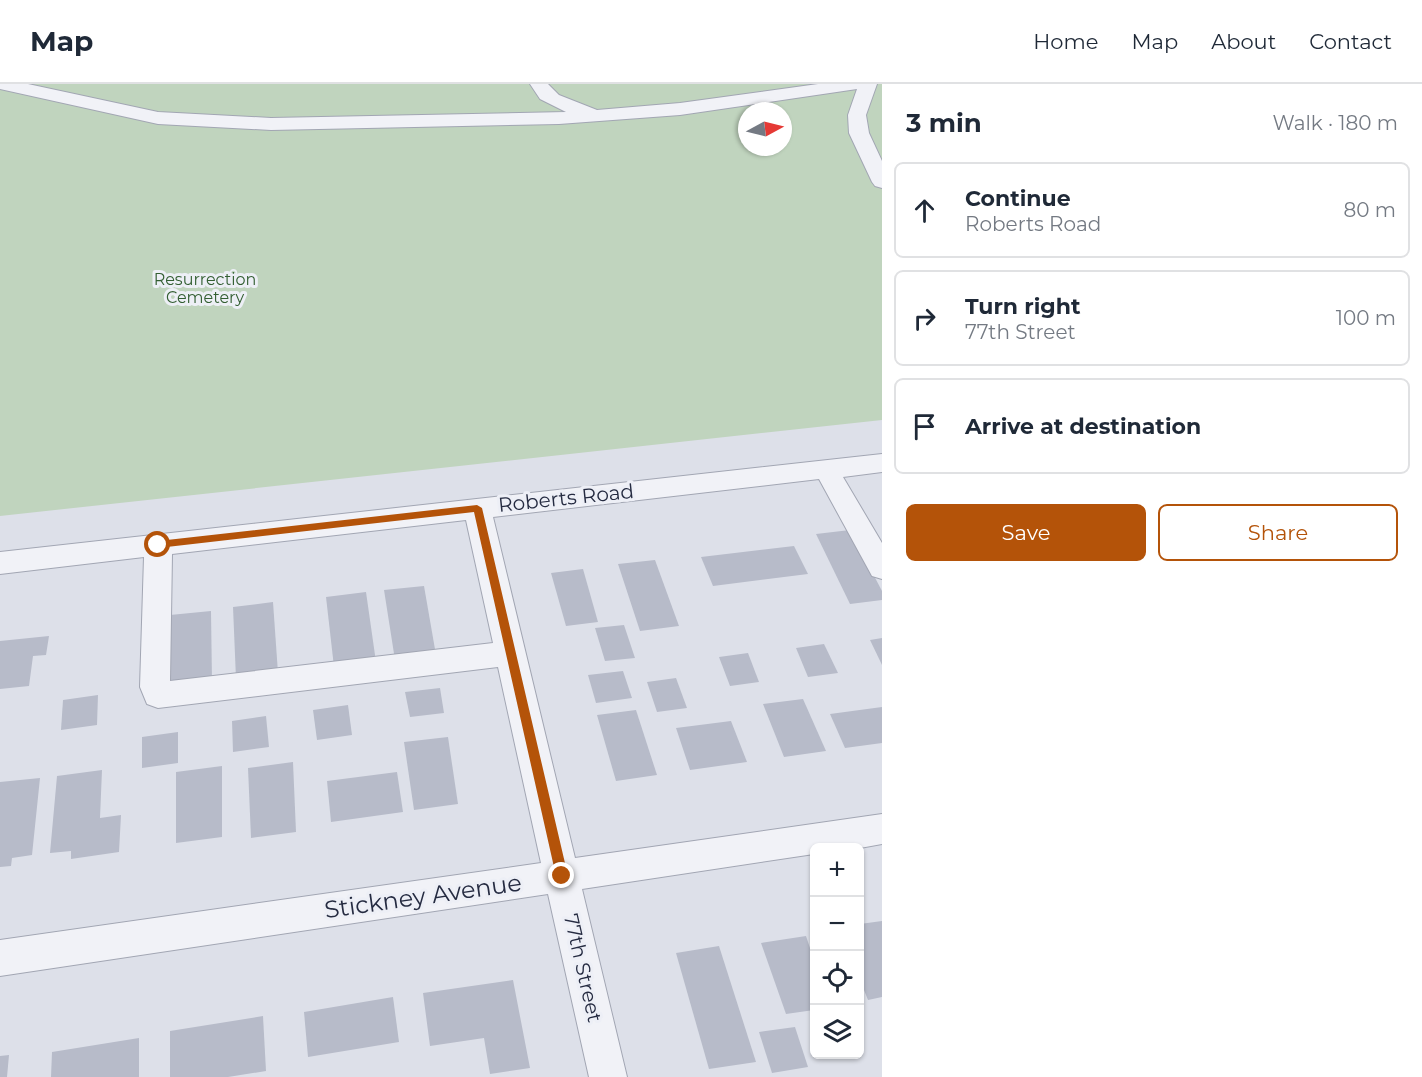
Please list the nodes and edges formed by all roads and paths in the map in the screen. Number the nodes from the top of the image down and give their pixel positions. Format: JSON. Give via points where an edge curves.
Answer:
{"nodes":[{"id":1,"x":3,"y":84,"type":"edge"},
{"id":2,"x":100,"y":84,"type":"edge"},
{"id":3,"x":857,"y":84,"type":"edge"},
{"id":4,"x":868,"y":84,"type":"edge"},
{"id":5,"x":539,"y":87,"type":"edge"},
{"id":6,"x":113,"y":109,"type":"junction"},
{"id":7,"x":597,"y":115,"type":"junction"},
{"id":8,"x":502,"y":120,"type":"junction"},
{"id":9,"x":882,"y":182,"type":"edge"},
{"id":10,"x":882,"y":463,"type":"edge"},
{"id":11,"x":826,"y":469,"type":"junction"},
{"id":12,"x":477,"y":508,"type":"junction"},
{"id":13,"x":158,"y":545,"type":"junction"},
{"id":14,"x":0,"y":563,"type":"edge"},
{"id":15,"x":882,"y":568,"type":"edge"},
{"id":16,"x":510,"y":652,"type":"junction"},
{"id":17,"x":882,"y":829,"type":"edge"},
{"id":18,"x":562,"y":876,"type":"junction"},
{"id":19,"x":0,"y":958,"type":"edge"},
{"id":20,"x":608,"y":1077,"type":"edge"}],
"edges":[{"from":1,"to":6,"type":"street"},
{"from":2,"to":6,"type":"street"},
{"from":3,"to":7,"type":"street","via":[[680,109]]},
{"from":4,"to":9,"type":"street","via":[[857,115],[859,133]]},
{"from":5,"to":7,"type":"street","via":[[565,104]]},
{"from":5,"to":8,"type":"street","via":[[515,113]]},
{"from":6,"to":8,"type":"street","via":[[158,118],[271,124]]},
{"from":7,"to":8,"type":"street"},
{"from":10,"to":11,"type":"street","name":"Roberts Road"},
{"from":11,"to":12,"type":"street","name":"Roberts Road"},
{"from":11,"to":15,"type":"street"},
{"from":12,"to":13,"type":"street","name":"Roberts Road"},
{"from":12,"to":16,"type":"street","name":"77th Street"},
{"from":13,"to":14,"type":"street","name":"Roberts Road"},
{"from":13,"to":16,"type":"street","via":[[154,687],[158,694]]},
{"from":16,"to":18,"type":"street","name":"77th Street"},
{"from":17,"to":18,"type":"street","name":"Stickney Avenue"},
{"from":18,"to":19,"type":"street","name":"Stickney Avenue"},
{"from":18,"to":20,"type":"street","name":"77th Street"}]}
